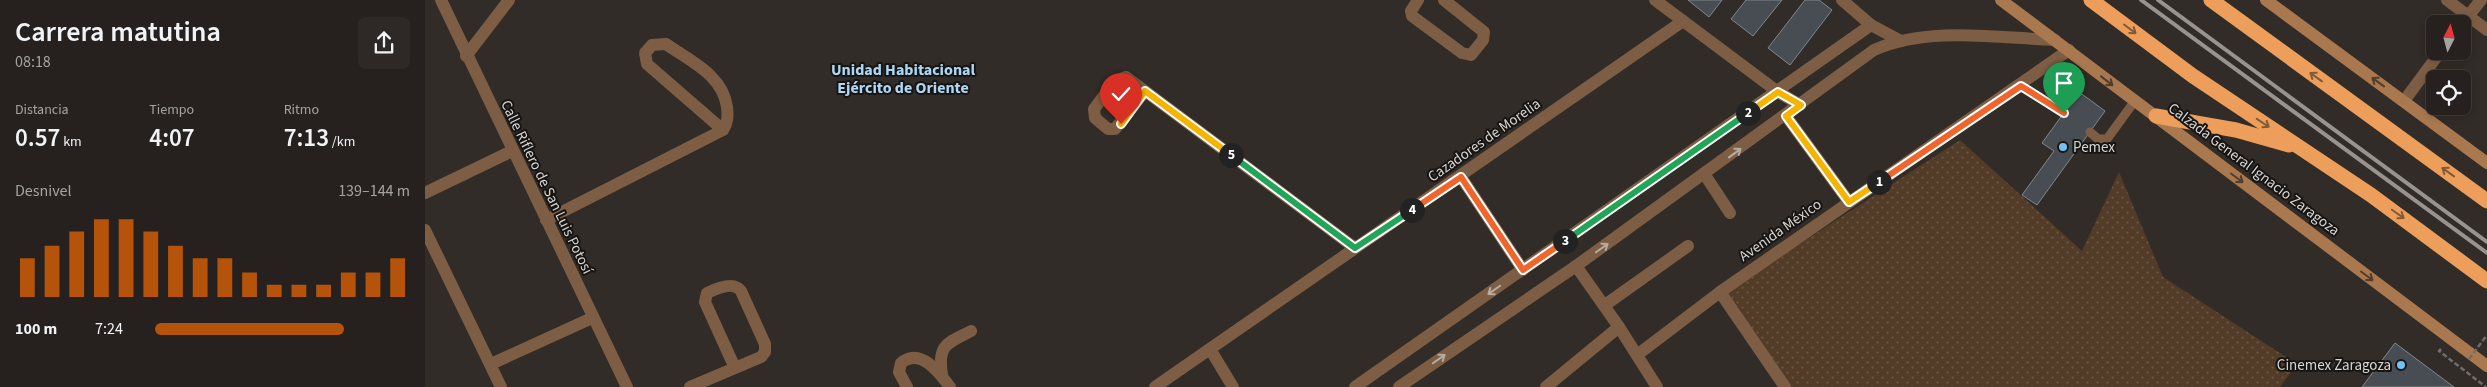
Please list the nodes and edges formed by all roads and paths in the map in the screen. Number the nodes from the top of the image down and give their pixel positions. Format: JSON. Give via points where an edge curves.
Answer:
{"nodes":[{"id":1,"x":441,"y":0,"type":"edge"},
{"id":2,"x":509,"y":0,"type":"edge"},
{"id":3,"x":1418,"y":0,"type":"edge"},
{"id":4,"x":1444,"y":0,"type":"edge"},
{"id":5,"x":1655,"y":0,"type":"edge"},
{"id":6,"x":1842,"y":0,"type":"edge"},
{"id":7,"x":2001,"y":0,"type":"edge"},
{"id":8,"x":2091,"y":0,"type":"edge"},
{"id":9,"x":2211,"y":0,"type":"edge"},
{"id":10,"x":2266,"y":0,"type":"edge"},
{"id":11,"x":2447,"y":0,"type":"edge"},
{"id":12,"x":2481,"y":0,"type":"edge"},
{"id":13,"x":2460,"y":15,"type":"edge"},
{"id":14,"x":2469,"y":15,"type":"edge"},
{"id":15,"x":1683,"y":21,"type":"junction"},
{"id":16,"x":2471,"y":23,"type":"edge"},
{"id":17,"x":1871,"y":25,"type":"junction"},
{"id":18,"x":2487,"y":30,"type":"edge"},
{"id":19,"x":2055,"y":40,"type":"junction"},
{"id":20,"x":1901,"y":41,"type":"junction"},
{"id":21,"x":2069,"y":50,"type":"junction"},
{"id":22,"x":466,"y":56,"type":"junction"},
{"id":23,"x":2434,"y":60,"type":"edge"},
{"id":24,"x":2021,"y":86,"type":"junction"},
{"id":25,"x":1145,"y":91,"type":"dead end"},
{"id":26,"x":1778,"y":92,"type":"junction"},
{"id":27,"x":2404,"y":101,"type":"junction"},
{"id":28,"x":2134,"y":102,"type":"junction"},
{"id":29,"x":1801,"y":105,"type":"junction"},
{"id":30,"x":2064,"y":113,"type":"dead end"},
{"id":31,"x":1786,"y":116,"type":"junction"},
{"id":32,"x":2156,"y":116,"type":"junction"},
{"id":33,"x":723,"y":130,"type":"junction"},
{"id":34,"x":2089,"y":132,"type":"dead end"},
{"id":35,"x":512,"y":151,"type":"junction"},
{"id":36,"x":2315,"y":157,"type":"junction"},
{"id":37,"x":2487,"y":163,"type":"edge"},
{"id":38,"x":1705,"y":175,"type":"junction"},
{"id":39,"x":1461,"y":177,"type":"junction"},
{"id":40,"x":425,"y":193,"type":"edge"},
{"id":41,"x":2487,"y":201,"type":"edge"},
{"id":42,"x":1849,"y":202,"type":"junction"},
{"id":43,"x":1730,"y":213,"type":"dead end"},
{"id":44,"x":546,"y":220,"type":"junction"},
{"id":45,"x":425,"y":230,"type":"edge"},
{"id":46,"x":1688,"y":246,"type":"dead end"},
{"id":47,"x":1355,"y":248,"type":"junction"},
{"id":48,"x":1576,"y":266,"type":"junction"},
{"id":49,"x":1523,"y":270,"type":"junction"},
{"id":50,"x":2487,"y":281,"type":"edge"},
{"id":51,"x":1720,"y":292,"type":"junction"},
{"id":52,"x":1605,"y":305,"type":"junction"},
{"id":53,"x":592,"y":318,"type":"junction"},
{"id":54,"x":1619,"y":327,"type":"junction"},
{"id":55,"x":971,"y":331,"type":"dead end"},
{"id":56,"x":2487,"y":335,"type":"edge"},
{"id":57,"x":1211,"y":350,"type":"junction"},
{"id":58,"x":2439,"y":351,"type":"dead end"},
{"id":59,"x":1637,"y":355,"type":"junction"},
{"id":60,"x":2469,"y":359,"type":"dead end"},
{"id":61,"x":491,"y":364,"type":"junction"},
{"id":62,"x":2487,"y":366,"type":"edge"},
{"id":63,"x":735,"y":368,"type":"junction"},
{"id":64,"x":941,"y":375,"type":"junction"},
{"id":65,"x":501,"y":387,"type":"edge"},
{"id":66,"x":627,"y":387,"type":"edge"},
{"id":67,"x":690,"y":387,"type":"edge"},
{"id":68,"x":907,"y":387,"type":"edge"},
{"id":69,"x":951,"y":387,"type":"edge"},
{"id":70,"x":1155,"y":387,"type":"edge"},
{"id":71,"x":1233,"y":387,"type":"edge"},
{"id":72,"x":1355,"y":387,"type":"edge"},
{"id":73,"x":1399,"y":387,"type":"edge"},
{"id":74,"x":1546,"y":387,"type":"edge"},
{"id":75,"x":1657,"y":387,"type":"edge"},
{"id":76,"x":1785,"y":387,"type":"edge"},
{"id":77,"x":2486,"y":387,"type":"edge"}],
"edges":[{"from":1,"to":22,"type":"street","name":"Calle Riflero de San Luis Potosí"},
{"from":2,"to":22,"type":"street"},
{"from":3,"to":4,"type":"street","via":[[1411,11],[1412,16],[1462,53],[1471,55],[1483,40],[1484,32]]},
{"from":5,"to":15,"type":"street"},
{"from":6,"to":17,"type":"street"},
{"from":7,"to":19,"type":"main road","name":"Calzada General Ignacio Zaragoza"},
{"from":8,"to":36,"type":"highway","one_way":true,"via":[[2193,76]]},
{"from":41,"to":9,"type":"highway","one_way":true},
{"from":27,"to":10,"type":"main road","one_way":true},
{"from":11,"to":13,"type":"street"},
{"from":12,"to":14,"type":"street"},
{"from":15,"to":26,"type":"street"},
{"from":15,"to":39,"type":"street","name":"Cazadores de Morelia"},
{"from":16,"to":18,"type":"street"},
{"from":17,"to":20,"type":"street"},
{"from":17,"to":26,"type":"street"},
{"from":19,"to":20,"type":"street","via":[[1954,36]]},
{"from":19,"to":21,"type":"main road","name":"Calzada General Ignacio Zaragoza"},
{"from":20,"to":29,"type":"street","via":[[1874,50]]},
{"from":21,"to":24,"type":"street","name":"Avenida México"},
{"from":21,"to":28,"type":"main road","name":"Calzada General Ignacio Zaragoza","one_way":true},
{"from":22,"to":35,"type":"street","name":"Calle Riflero de San Luis Potosí"},
{"from":23,"to":27,"type":"street"},
{"from":24,"to":30,"type":"lane"},
{"from":24,"to":42,"type":"street","name":"Avenida México"},
{"from":25,"to":47,"type":"street"},
{"from":26,"to":29,"type":"street"},
{"from":26,"to":49,"type":"street"},
{"from":27,"to":37,"type":"main road"},
{"from":28,"to":32,"type":"main road","name":"Calzada General Ignacio Zaragoza"},
{"from":28,"to":34,"type":"lane","via":[[2107,139],[2098,139]]},
{"from":29,"to":31,"type":"street"},
{"from":38,"to":31,"type":"street","one_way":true},
{"from":31,"to":42,"type":"street"},
{"from":32,"to":36,"type":"highway","via":[[2236,130]]},
{"from":32,"to":62,"type":"main road","name":"Calzada General Ignacio Zaragoza","one_way":true},
{"from":33,"to":33,"type":"street","via":[[728,118],[726,101],[714,77],[665,44],[648,48],[645,53],[647,64]]},
{"from":33,"to":44,"type":"street"},
{"from":35,"to":40,"type":"street"},
{"from":35,"to":44,"type":"street","name":"Calle Riflero de San Luis Potosí"},
{"from":36,"to":50,"type":"highway","one_way":true},
{"from":38,"to":43,"type":"street"},
{"from":48,"to":38,"type":"street","one_way":true},
{"from":39,"to":47,"type":"street","name":"Cazadores de Morelia"},
{"from":39,"to":49,"type":"street"},
{"from":42,"to":51,"type":"street","name":"Avenida México"},
{"from":44,"to":53,"type":"street","name":"Calle Riflero de San Luis Potosí"},
{"from":45,"to":61,"type":"street"},
{"from":46,"to":52,"type":"street"},
{"from":47,"to":57,"type":"street","name":"Cazadores de Morelia"},
{"from":48,"to":52,"type":"street"},
{"from":73,"to":48,"type":"street","one_way":true},
{"from":49,"to":72,"type":"street","one_way":true},
{"from":51,"to":59,"type":"street","name":"Avenida México"},
{"from":51,"to":76,"type":"street"},
{"from":52,"to":54,"type":"street"},
{"from":53,"to":61,"type":"street"},
{"from":53,"to":66,"type":"street","name":"Calle Riflero de San Luis Potosí"},
{"from":54,"to":59,"type":"street"},
{"from":54,"to":74,"type":"street"},
{"from":55,"to":64,"type":"street","via":[[941,350]]},
{"from":56,"to":60,"type":"path","bridge":true},
{"from":57,"to":70,"type":"street","name":"Cazadores de Morelia"},
{"from":57,"to":71,"type":"street"},
{"from":58,"to":77,"type":"path"},
{"from":59,"to":75,"type":"street"},
{"from":61,"to":65,"type":"street"},
{"from":63,"to":63,"type":"street","via":[[761,357],[765,348],[741,292],[732,286],[707,293],[705,302]]},
{"from":63,"to":67,"type":"street"},
{"from":64,"to":68,"type":"street","via":[[927,362],[915,357],[907,358],[901,363],[899,372]]},
{"from":64,"to":69,"type":"street"}]}
